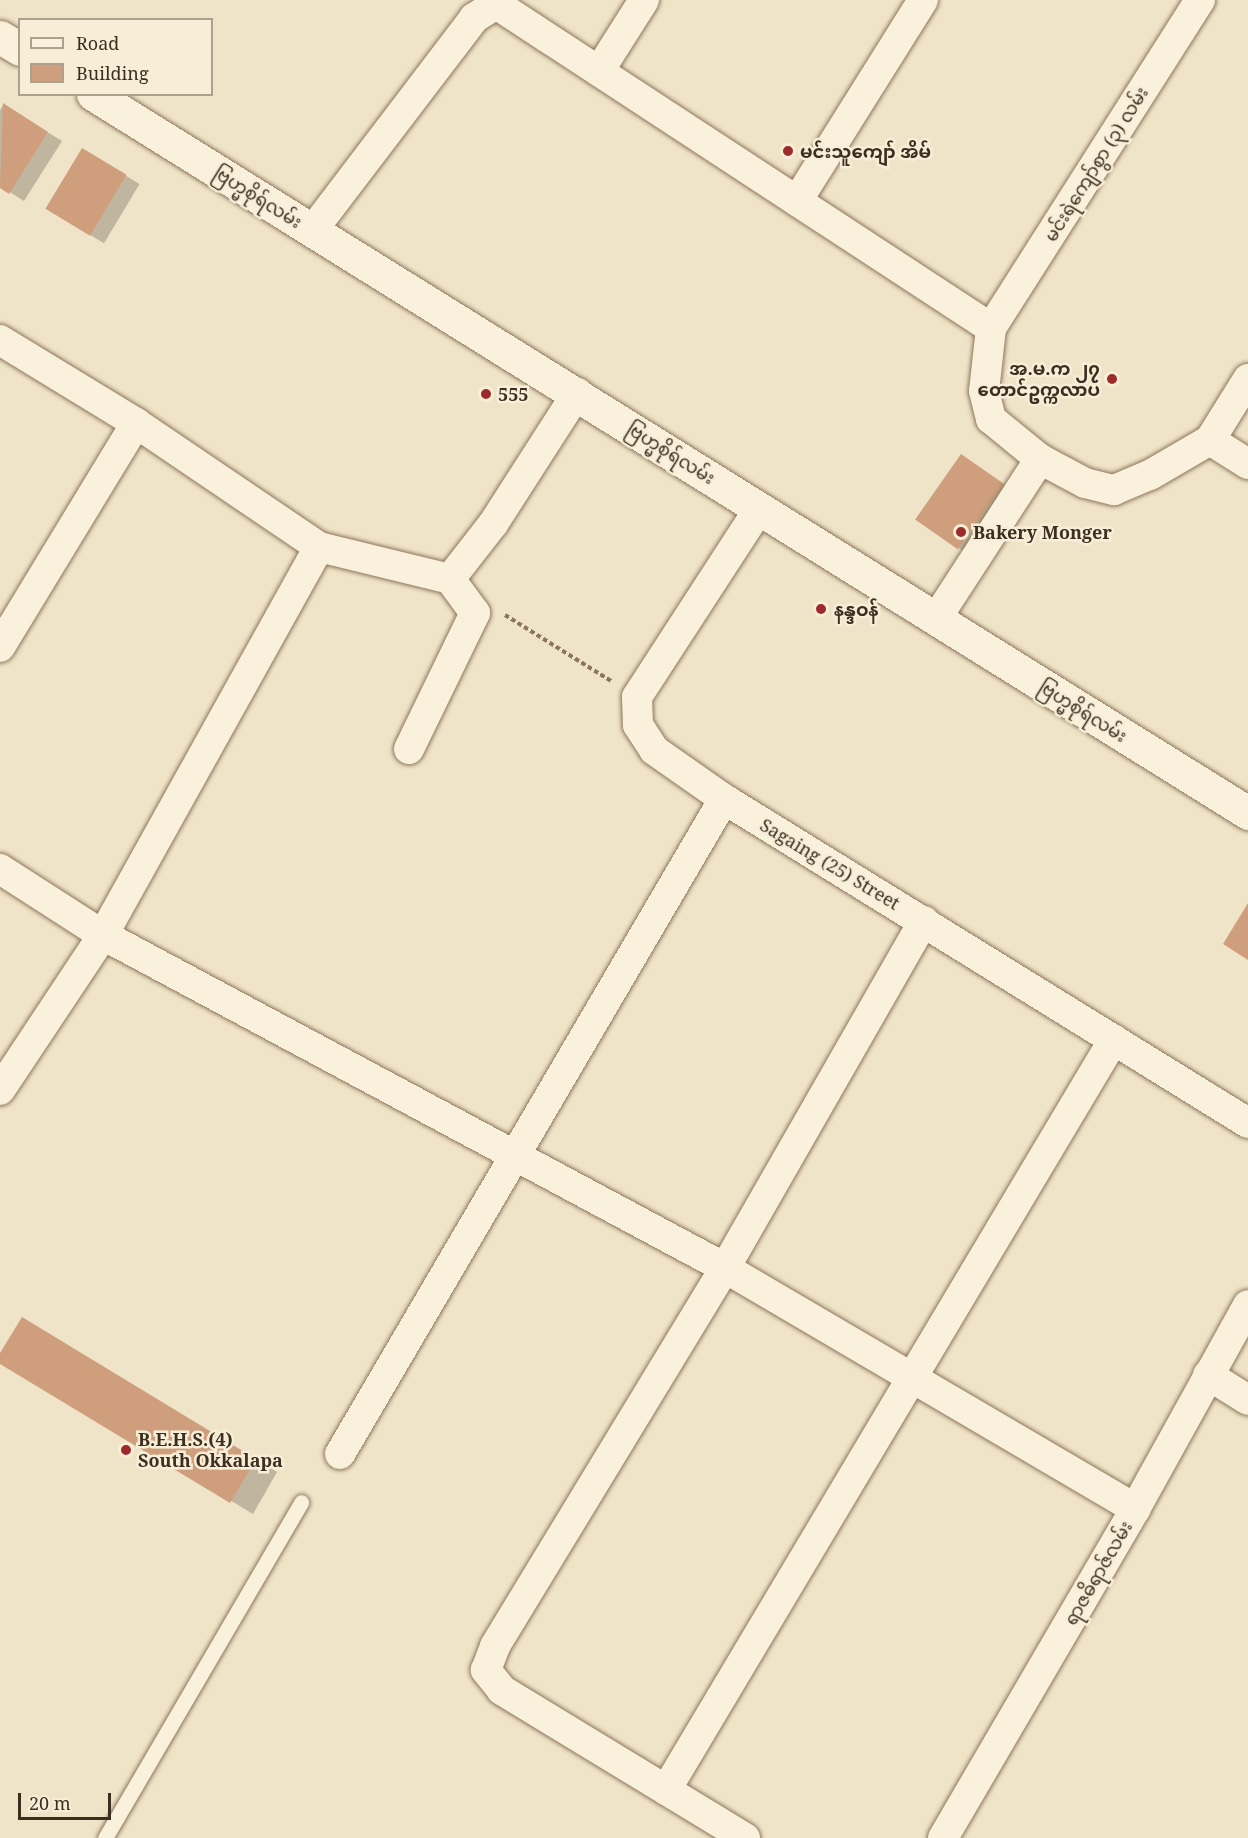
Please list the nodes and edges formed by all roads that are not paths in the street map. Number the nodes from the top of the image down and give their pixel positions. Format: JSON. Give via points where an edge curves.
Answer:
{"nodes":[{"id":1,"x":644,"y":0,"type":"edge"},
{"id":2,"x":923,"y":0,"type":"edge"},
{"id":3,"x":1200,"y":0,"type":"edge"},
{"id":4,"x":0,"y":37,"type":"edge"},
{"id":5,"x":18,"y":48,"type":"edge"},
{"id":6,"x":599,"y":71,"type":"junction"},
{"id":7,"x":96,"y":96,"type":"edge"},
{"id":8,"x":797,"y":201,"type":"junction"},
{"id":9,"x":312,"y":231,"type":"junction"},
{"id":10,"x":991,"y":328,"type":"junction"},
{"id":11,"x":0,"y":340,"type":"edge"},
{"id":12,"x":1248,"y":379,"type":"edge"},
{"id":13,"x":577,"y":393,"type":"junction"},
{"id":14,"x":136,"y":423,"type":"junction"},
{"id":15,"x":1210,"y":440,"type":"junction"},
{"id":16,"x":1040,"y":459,"type":"junction"},
{"id":17,"x":1248,"y":464,"type":"edge"},
{"id":18,"x":759,"y":509,"type":"junction"},
{"id":19,"x":319,"y":547,"type":"junction"},
{"id":20,"x":450,"y":579,"type":"junction"},
{"id":21,"x":936,"y":619,"type":"junction"},
{"id":22,"x":0,"y":647,"type":"edge"},
{"id":23,"x":409,"y":749,"type":"dead end"},
{"id":24,"x":724,"y":799,"type":"junction"},
{"id":25,"x":1248,"y":813,"type":"edge"},
{"id":26,"x":0,"y":869,"type":"edge"},
{"id":27,"x":924,"y":921,"type":"junction"},
{"id":28,"x":103,"y":935,"type":"junction"},
{"id":29,"x":1114,"y":1039,"type":"junction"},
{"id":30,"x":0,"y":1090,"type":"edge"},
{"id":31,"x":1248,"y":1123,"type":"edge"},
{"id":32,"x":512,"y":1157,"type":"junction"},
{"id":33,"x":725,"y":1268,"type":"junction"},
{"id":34,"x":1248,"y":1305,"type":"edge"},
{"id":35,"x":1208,"y":1375,"type":"junction"},
{"id":36,"x":913,"y":1380,"type":"junction"},
{"id":37,"x":1248,"y":1400,"type":"edge"},
{"id":38,"x":340,"y":1454,"type":"dead end"},
{"id":39,"x":301,"y":1503,"type":"dead end"},
{"id":40,"x":1135,"y":1509,"type":"junction"},
{"id":41,"x":666,"y":1790,"type":"junction"},
{"id":42,"x":105,"y":1838,"type":"edge"},
{"id":43,"x":745,"y":1838,"type":"edge"},
{"id":44,"x":943,"y":1838,"type":"edge"}],
"edges":[{"from":1,"to":6,"type":"street"},
{"from":2,"to":8,"type":"street"},
{"from":3,"to":10,"type":"street","name":"မင်းရဲကျော်စွာ (၃) လမ်း"},
{"from":4,"to":5,"type":"street"},
{"from":6,"to":8,"type":"street"},
{"from":6,"to":9,"type":"street","via":[[496,4],[488,5],[474,18]]},
{"from":7,"to":9,"type":"street","name":"ဗြဟ္မစိုရ်လမ်း"},
{"from":8,"to":10,"type":"street"},
{"from":9,"to":13,"type":"street","name":"ဗြဟ္မစိုရ်လမ်း"},
{"from":10,"to":16,"type":"street","via":[[984,391],[991,419]]},
{"from":11,"to":14,"type":"street"},
{"from":12,"to":15,"type":"street"},
{"from":13,"to":18,"type":"street","name":"ဗြဟ္မစိုရ်လမ်း"},
{"from":13,"to":20,"type":"street","via":[[499,515]]},
{"from":14,"to":19,"type":"street"},
{"from":14,"to":22,"type":"street"},
{"from":15,"to":16,"type":"street","via":[[1150,475],[1114,490],[1085,483]]},
{"from":15,"to":17,"type":"street"},
{"from":16,"to":21,"type":"street"},
{"from":18,"to":21,"type":"street","name":"ဗြဟ္မစိုရ်လမ်း"},
{"from":18,"to":24,"type":"street","name":"Sagaing (25) Street","via":[[637,697],[638,725],[654,750]]},
{"from":19,"to":20,"type":"street"},
{"from":19,"to":28,"type":"street"},
{"from":20,"to":23,"type":"street","via":[[475,612]]},
{"from":21,"to":25,"type":"street","name":"ဗြဟ္မစိုရ်လမ်း"},
{"from":24,"to":27,"type":"street","name":"Sagaing (25) Street"},
{"from":24,"to":32,"type":"street"},
{"from":26,"to":28,"type":"street"},
{"from":27,"to":29,"type":"street","name":"Sagaing (25) Street"},
{"from":27,"to":33,"type":"street"},
{"from":28,"to":30,"type":"street"},
{"from":28,"to":32,"type":"street"},
{"from":29,"to":31,"type":"street","name":"Sagaing (25) Street"},
{"from":29,"to":36,"type":"street"},
{"from":32,"to":33,"type":"street"},
{"from":32,"to":38,"type":"street"},
{"from":33,"to":36,"type":"street"},
{"from":33,"to":41,"type":"street","via":[[495,1646],[486,1670],[502,1690]]},
{"from":34,"to":35,"type":"street","name":"ရာဇဓိရာဇ်လမ်း"},
{"from":35,"to":37,"type":"street"},
{"from":35,"to":40,"type":"street","name":"ရာဇဓိရာဇ်လမ်း"},
{"from":36,"to":40,"type":"street"},
{"from":36,"to":41,"type":"street"},
{"from":39,"to":42,"type":"lane"},
{"from":40,"to":44,"type":"street","name":"ရာဇဓိရာဇ်လမ်း"},
{"from":41,"to":43,"type":"street"}]}
